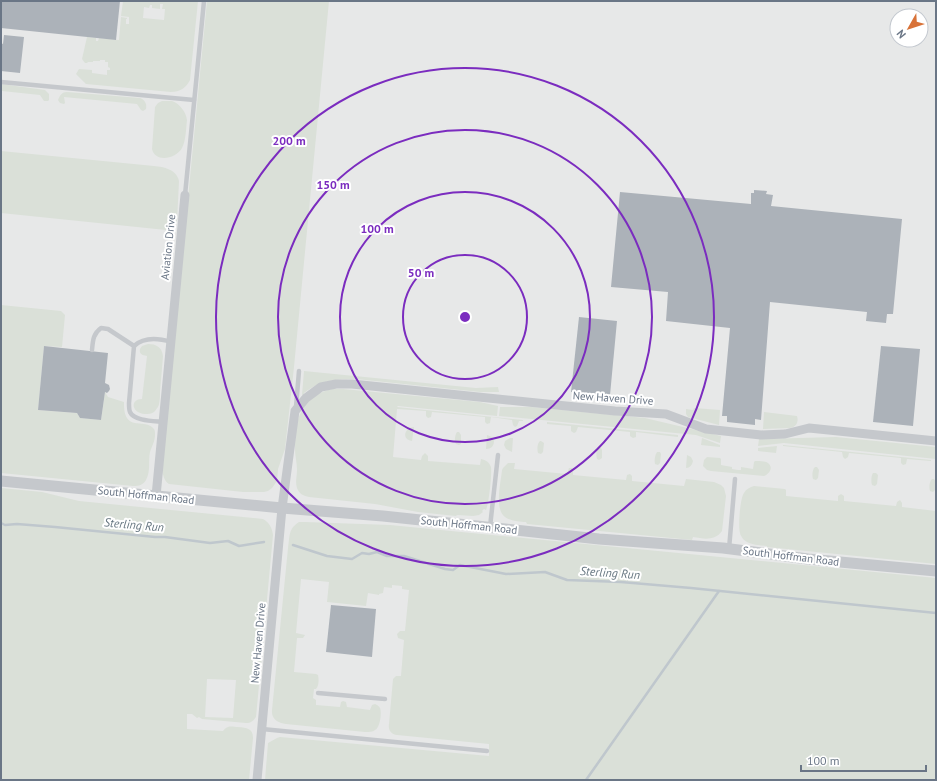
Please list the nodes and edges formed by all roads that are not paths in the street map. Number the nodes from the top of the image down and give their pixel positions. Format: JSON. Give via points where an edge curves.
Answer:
{"nodes":[{"id":1,"x":204,"y":1,"type":"edge"},
{"id":2,"x":1,"y":82,"type":"edge"},
{"id":3,"x":194,"y":100,"type":"junction"},
{"id":4,"x":185,"y":195,"type":"joint"},
{"id":5,"x":171,"y":342,"type":"junction"},
{"id":6,"x":134,"y":346,"type":"junction"},
{"id":7,"x":92,"y":350,"type":"dead end"},
{"id":8,"x":299,"y":371,"type":"dead end"},
{"id":9,"x":295,"y":411,"type":"junction"},
{"id":10,"x":163,"y":422,"type":"junction"},
{"id":11,"x":936,"y":441,"type":"edge"},
{"id":12,"x":498,"y":455,"type":"dead end"},
{"id":13,"x":735,"y":479,"type":"dead end"},
{"id":14,"x":1,"y":481,"type":"edge"},
{"id":15,"x":156,"y":496,"type":"junction"},
{"id":16,"x":282,"y":508,"type":"junction"},
{"id":17,"x":490,"y":527,"type":"junction"},
{"id":18,"x":729,"y":549,"type":"junction"},
{"id":19,"x":936,"y":571,"type":"edge"},
{"id":20,"x":318,"y":693,"type":"dead end"},
{"id":21,"x":385,"y":700,"type":"dead end"},
{"id":22,"x":262,"y":729,"type":"junction"},
{"id":23,"x":487,"y":751,"type":"dead end"},
{"id":24,"x":257,"y":780,"type":"edge"}],
"edges":[{"from":1,"to":3,"type":"lane","name":"Aviation Drive"},
{"from":2,"to":3,"type":"lane"},
{"from":3,"to":4,"type":"lane","name":"Aviation Drive"},
{"from":4,"to":5,"type":"street","name":"Aviation Drive"},
{"from":5,"to":6,"type":"lane","via":[[148,339]]},
{"from":5,"to":10,"type":"street","name":"Aviation Drive"},
{"from":6,"to":7,"type":"lane","via":[[108,329],[101,328],[93,339]]},
{"from":6,"to":10,"type":"lane","via":[[130,412],[139,419]]},
{"from":8,"to":9,"type":"lane"},
{"from":9,"to":11,"type":"street","name":"New Haven Drive","via":[[306,398],[321,387],[343,384],[666,414],[706,428],[762,435],[785,434],[809,428]]},
{"from":9,"to":16,"type":"street","name":"New Haven Drive"},
{"from":10,"to":15,"type":"street","name":"Aviation Drive"},
{"from":12,"to":17,"type":"lane"},
{"from":13,"to":18,"type":"lane"},
{"from":14,"to":15,"type":"street","name":"South Hoffman Road"},
{"from":15,"to":16,"type":"street","name":"South Hoffman Road"},
{"from":16,"to":17,"type":"street","name":"South Hoffman Road"},
{"from":16,"to":22,"type":"street","name":"New Haven Drive"},
{"from":17,"to":18,"type":"street","name":"South Hoffman Road"},
{"from":18,"to":19,"type":"street","name":"South Hoffman Road"},
{"from":20,"to":21,"type":"lane"},
{"from":22,"to":23,"type":"lane"},
{"from":22,"to":24,"type":"street","name":"New Haven Drive"}]}
